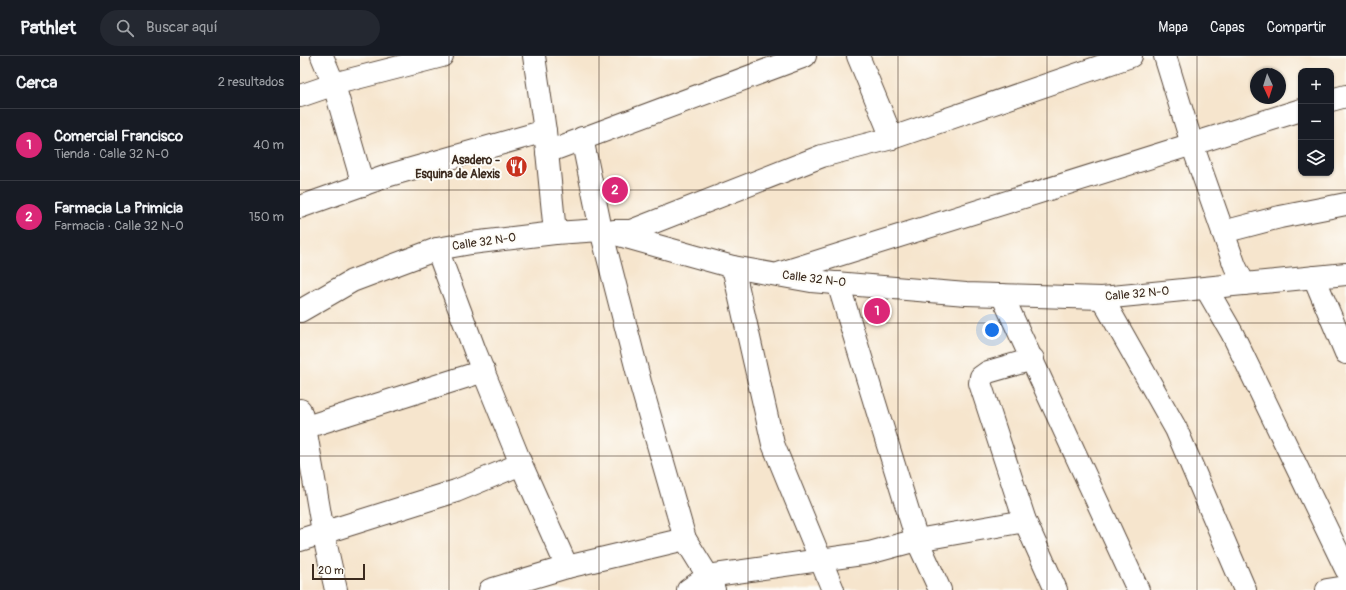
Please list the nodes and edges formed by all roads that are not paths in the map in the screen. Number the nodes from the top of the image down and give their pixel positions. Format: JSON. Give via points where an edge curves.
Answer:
{"nodes":[{"id":1,"x":322,"y":56,"type":"edge"},
{"id":2,"x":442,"y":56,"type":"edge"},
{"id":3,"x":534,"y":56,"type":"edge"},
{"id":4,"x":805,"y":56,"type":"edge"},
{"id":5,"x":858,"y":56,"type":"edge"},
{"id":6,"x":1131,"y":56,"type":"edge"},
{"id":7,"x":1165,"y":56,"type":"edge"},
{"id":8,"x":334,"y":85,"type":"junction"},
{"id":9,"x":300,"y":96,"type":"edge"},
{"id":10,"x":1346,"y":96,"type":"edge"},
{"id":11,"x":1334,"y":99,"type":"edge"},
{"id":12,"x":1298,"y":111,"type":"edge"},
{"id":13,"x":582,"y":138,"type":"junction"},
{"id":14,"x":892,"y":138,"type":"junction"},
{"id":15,"x":546,"y":141,"type":"junction"},
{"id":16,"x":1192,"y":144,"type":"junction"},
{"id":17,"x":363,"y":185,"type":"junction"},
{"id":18,"x":1346,"y":204,"type":"edge"},
{"id":19,"x":300,"y":207,"type":"edge"},
{"id":20,"x":601,"y":230,"type":"junction"},
{"id":21,"x":555,"y":232,"type":"junction"},
{"id":22,"x":1223,"y":232,"type":"junction"},
{"id":23,"x":437,"y":249,"type":"junction"},
{"id":24,"x":733,"y":267,"type":"junction"},
{"id":25,"x":1346,"y":274,"type":"edge"},
{"id":26,"x":777,"y":275,"type":"junction"},
{"id":27,"x":1314,"y":277,"type":"junction"},
{"id":28,"x":838,"y":283,"type":"junction"},
{"id":29,"x":1244,"y":284,"type":"junction"},
{"id":30,"x":1206,"y":288,"type":"junction"},
{"id":31,"x":1002,"y":295,"type":"junction"},
{"id":32,"x":1102,"y":298,"type":"junction"},
{"id":33,"x":300,"y":311,"type":"edge"},
{"id":34,"x":1346,"y":353,"type":"edge"},
{"id":35,"x":1033,"y":359,"type":"junction"},
{"id":36,"x":484,"y":371,"type":"junction"},
{"id":37,"x":302,"y":422,"type":"edge"},
{"id":38,"x":521,"y":464,"type":"junction"},
{"id":39,"x":1025,"y":521,"type":"junction"},
{"id":40,"x":323,"y":532,"type":"junction"},
{"id":41,"x":685,"y":539,"type":"junction"},
{"id":42,"x":300,"y":540,"type":"edge"},
{"id":43,"x":917,"y":540,"type":"junction"},
{"id":44,"x":820,"y":560,"type":"junction"},
{"id":45,"x":567,"y":567,"type":"junction"},
{"id":46,"x":1346,"y":569,"type":"edge"},
{"id":47,"x":711,"y":583,"type":"edge"},
{"id":48,"x":1346,"y":587,"type":"edge"},
{"id":49,"x":336,"y":590,"type":"edge"},
{"id":50,"x":490,"y":590,"type":"edge"},
{"id":51,"x":688,"y":590,"type":"edge"},
{"id":52,"x":833,"y":590,"type":"edge"},
{"id":53,"x":940,"y":590,"type":"edge"},
{"id":54,"x":1056,"y":590,"type":"edge"},
{"id":55,"x":1138,"y":590,"type":"edge"},
{"id":56,"x":1245,"y":590,"type":"edge"},
{"id":57,"x":1327,"y":590,"type":"edge"}],
"edges":[{"from":1,"to":8,"type":"street"},
{"from":2,"to":8,"type":"street"},
{"from":3,"to":15,"type":"street"},
{"from":4,"to":13,"type":"street"},
{"from":5,"to":14,"type":"street"},
{"from":6,"to":14,"type":"street"},
{"from":7,"to":16,"type":"street"},
{"from":8,"to":9,"type":"street"},
{"from":8,"to":17,"type":"street"},
{"from":10,"to":11,"type":"street"},
{"from":12,"to":16,"type":"street"},
{"from":13,"to":15,"type":"street"},
{"from":13,"to":20,"type":"street"},
{"from":14,"to":20,"type":"street","via":[[822,156],[631,231]]},
{"from":15,"to":17,"type":"street","via":[[390,175]]},
{"from":15,"to":21,"type":"street"},
{"from":16,"to":22,"type":"street"},
{"from":16,"to":26,"type":"street"},
{"from":17,"to":19,"type":"street"},
{"from":18,"to":22,"type":"street","via":[[1280,216]]},
{"from":20,"to":21,"type":"street","name":"Calle 32 N-O"},
{"from":20,"to":24,"type":"street","name":"Calle 32 N-O"},
{"from":20,"to":41,"type":"street","via":[[640,382]]},
{"from":21,"to":23,"type":"street","name":"Calle 32 N-O"},
{"from":22,"to":29,"type":"street"},
{"from":23,"to":33,"type":"street","name":"Calle 32 N-O","via":[[352,281]]},
{"from":23,"to":36,"type":"street"},
{"from":24,"to":26,"type":"street","name":"Calle 32 N-O"},
{"from":24,"to":44,"type":"street","via":[[773,444]]},
{"from":25,"to":27,"type":"street","name":"Calle 32 N-O"},
{"from":26,"to":28,"type":"street","name":"Calle 32 N-O"},
{"from":27,"to":29,"type":"street","name":"Calle 32 N-O"},
{"from":27,"to":34,"type":"street"},
{"from":28,"to":31,"type":"street","name":"Calle 32 N-O"},
{"from":28,"to":43,"type":"street"},
{"from":29,"to":30,"type":"street","name":"Calle 32 N-O"},
{"from":30,"to":32,"type":"street","name":"Calle 32 N-O"},
{"from":30,"to":46,"type":"street","via":[[1232,333]]},
{"from":31,"to":32,"type":"street","name":"Calle 32 N-O"},
{"from":31,"to":35,"type":"street"},
{"from":32,"to":56,"type":"street","via":[[1176,429]]},
{"from":35,"to":39,"type":"street","via":[[988,372],[981,377],[980,384]]},
{"from":35,"to":55,"type":"street"},
{"from":36,"to":37,"type":"street"},
{"from":36,"to":38,"type":"street"},
{"from":37,"to":40,"type":"street"},
{"from":38,"to":40,"type":"street","via":[[456,491]]},
{"from":38,"to":45,"type":"street"},
{"from":39,"to":43,"type":"street"},
{"from":39,"to":54,"type":"street"},
{"from":40,"to":42,"type":"street"},
{"from":40,"to":49,"type":"street"},
{"from":41,"to":45,"type":"street"},
{"from":41,"to":47,"type":"street"},
{"from":43,"to":44,"type":"street","via":[[869,553]]},
{"from":43,"to":53,"type":"street"},
{"from":44,"to":47,"type":"street"},
{"from":44,"to":52,"type":"street"},
{"from":45,"to":50,"type":"street"},
{"from":47,"to":51,"type":"street"},
{"from":48,"to":57,"type":"street"}]}
